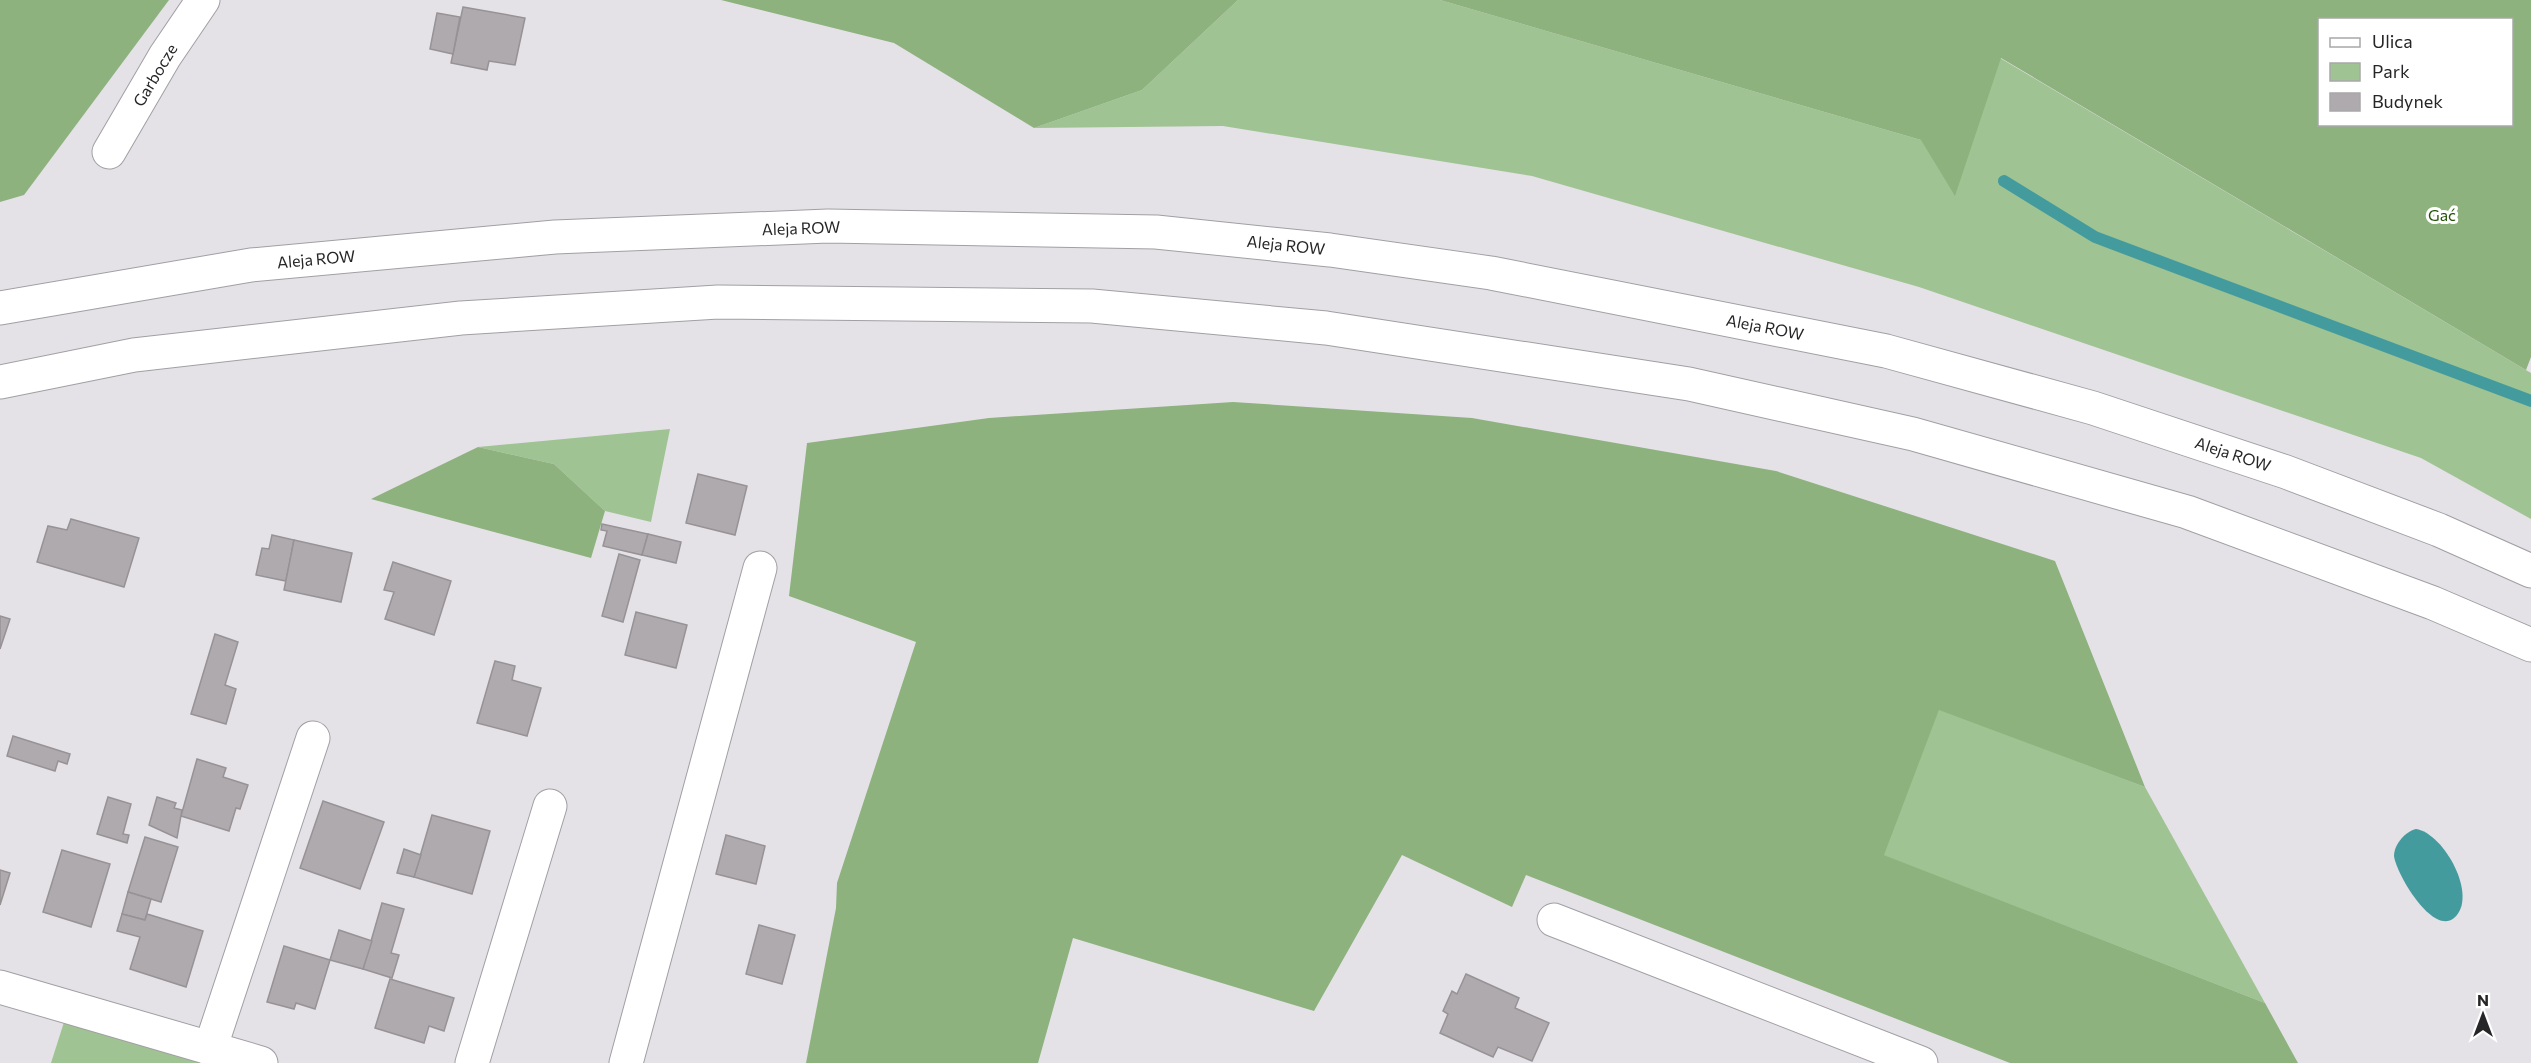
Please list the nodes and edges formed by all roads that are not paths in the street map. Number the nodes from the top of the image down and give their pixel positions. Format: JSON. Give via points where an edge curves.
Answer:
{"nodes":[{"id":1,"x":203,"y":0,"type":"edge"},
{"id":2,"x":109,"y":152,"type":"dead end"},
{"id":3,"x":0,"y":309,"type":"edge"},
{"id":4,"x":0,"y":382,"type":"edge"},
{"id":5,"x":760,"y":568,"type":"dead end"},
{"id":6,"x":2531,"y":571,"type":"edge"},
{"id":7,"x":2531,"y":645,"type":"edge"},
{"id":8,"x":313,"y":738,"type":"dead end"},
{"id":9,"x":550,"y":806,"type":"dead end"},
{"id":10,"x":1554,"y":920,"type":"dead end"},
{"id":11,"x":0,"y":987,"type":"edge"},
{"id":12,"x":210,"y":1049,"type":"junction"},
{"id":13,"x":261,"y":1063,"type":"edge"},
{"id":14,"x":472,"y":1063,"type":"edge"},
{"id":15,"x":626,"y":1063,"type":"edge"},
{"id":16,"x":1921,"y":1063,"type":"edge"}],
"edges":[{"from":1,"to":2,"type":"main road","name":"Garbocze"},
{"from":3,"to":6,"type":"main road","name":"Aleja ROW","via":[[251,265],[555,237],[828,226],[1179,234],[1491,273],[1886,351],[2093,408],[2286,472],[2439,530]]},
{"from":4,"to":7,"type":"main road","via":[[134,356],[461,318],[718,302],[1092,306],[1326,328],[1689,384],[1913,435],[2187,512],[2433,603]]},
{"from":5,"to":15,"type":"main road"},
{"from":8,"to":12,"type":"main road"},
{"from":9,"to":14,"type":"main road"},
{"from":10,"to":16,"type":"main road"},
{"from":11,"to":12,"type":"main road"},
{"from":12,"to":13,"type":"main road"}]}
